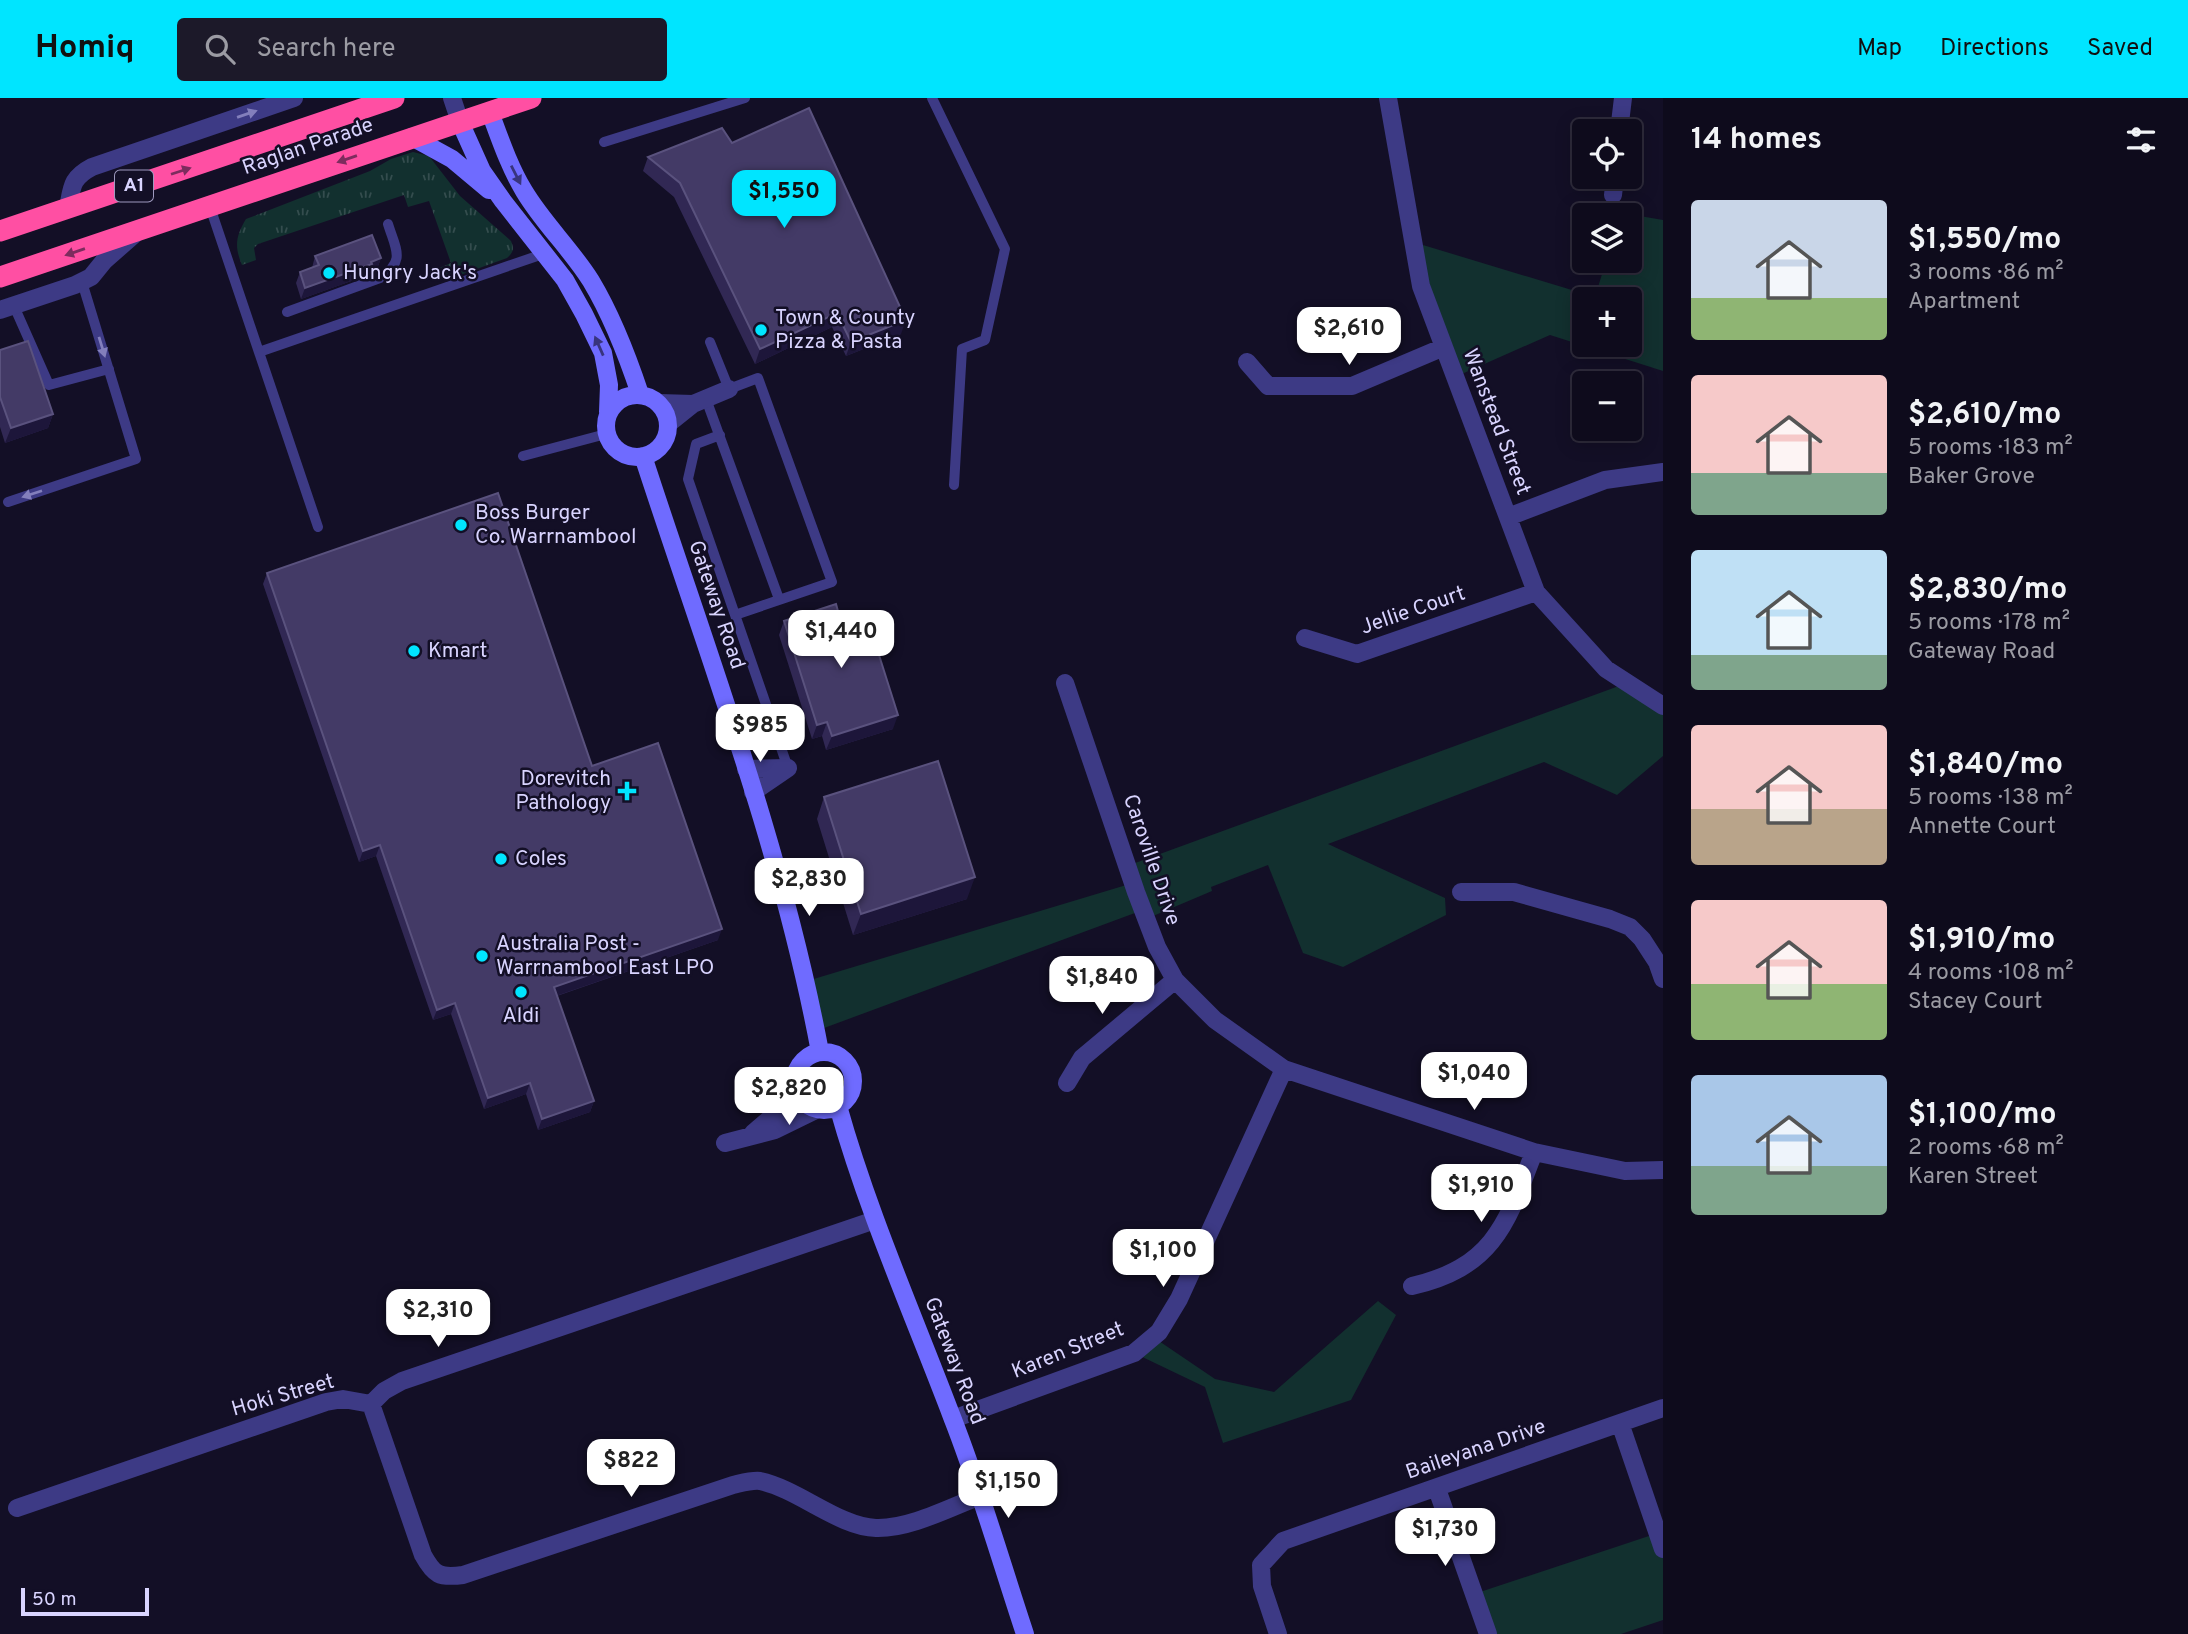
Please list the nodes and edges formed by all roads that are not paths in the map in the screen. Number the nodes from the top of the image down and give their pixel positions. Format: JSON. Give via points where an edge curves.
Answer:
{"nodes":[{"id":1,"x":294,"y":98,"type":"edge"},
{"id":2,"x":394,"y":98,"type":"edge"},
{"id":3,"x":452,"y":98,"type":"edge"},
{"id":4,"x":531,"y":98,"type":"edge"},
{"id":5,"x":745,"y":98,"type":"edge"},
{"id":6,"x":932,"y":98,"type":"edge"},
{"id":7,"x":1388,"y":98,"type":"edge"},
{"id":8,"x":1623,"y":98,"type":"edge"},
{"id":9,"x":487,"y":105,"type":"edge"},
{"id":10,"x":1620,"y":119,"type":"edge"},
{"id":11,"x":460,"y":122,"type":"junction"},
{"id":12,"x":412,"y":136,"type":"junction"},
{"id":13,"x":604,"y":142,"type":"dead end"},
{"id":14,"x":1614,"y":189,"type":"edge"},
{"id":15,"x":1613,"y":195,"type":"dead end"},
{"id":16,"x":503,"y":201,"type":"junction"},
{"id":17,"x":210,"y":207,"type":"junction"},
{"id":18,"x":68,"y":208,"type":"junction"},
{"id":19,"x":388,"y":224,"type":"dead end"},
{"id":20,"x":140,"y":230,"type":"junction"},
{"id":21,"x":0,"y":231,"type":"edge"},
{"id":22,"x":543,"y":254,"type":"junction"},
{"id":23,"x":0,"y":277,"type":"edge"},
{"id":24,"x":82,"y":282,"type":"junction"},
{"id":25,"x":7,"y":308,"type":"edge"},
{"id":26,"x":287,"y":312,"type":"dead end"},
{"id":27,"x":710,"y":342,"type":"dead end"},
{"id":28,"x":1444,"y":346,"type":"junction"},
{"id":29,"x":258,"y":352,"type":"junction"},
{"id":30,"x":1247,"y":362,"type":"dead end"},
{"id":31,"x":109,"y":369,"type":"junction"},
{"id":32,"x":729,"y":389,"type":"junction"},
{"id":33,"x":639,"y":394,"type":"junction"},
{"id":34,"x":700,"y":402,"type":"junction"},
{"id":35,"x":659,"y":403,"type":"junction"},
{"id":36,"x":608,"y":412,"type":"junction"},
{"id":37,"x":668,"y":424,"type":"junction"},
{"id":38,"x":606,"y":434,"type":"junction"},
{"id":39,"x":720,"y":435,"type":"junction"},
{"id":40,"x":523,"y":456,"type":"dead end"},
{"id":41,"x":643,"y":456,"type":"junction"},
{"id":42,"x":1663,"y":472,"type":"edge"},
{"id":43,"x":954,"y":485,"type":"dead end"},
{"id":44,"x":8,"y":502,"type":"dead end"},
{"id":45,"x":1508,"y":517,"type":"junction"},
{"id":46,"x":318,"y":527,"type":"dead end"},
{"id":47,"x":1536,"y":592,"type":"junction"},
{"id":48,"x":779,"y":599,"type":"junction"},
{"id":49,"x":735,"y":615,"type":"junction"},
{"id":50,"x":1305,"y":638,"type":"dead end"},
{"id":51,"x":1065,"y":683,"type":"dead end"},
{"id":52,"x":1663,"y":706,"type":"edge"},
{"id":53,"x":788,"y":768,"type":"junction"},
{"id":54,"x":746,"y":769,"type":"junction"},
{"id":55,"x":753,"y":792,"type":"junction"},
{"id":56,"x":1461,"y":892,"type":"dead end"},
{"id":57,"x":1663,"y":979,"type":"edge"},
{"id":58,"x":1175,"y":980,"type":"junction"},
{"id":59,"x":820,"y":1052,"type":"junction"},
{"id":60,"x":1284,"y":1069,"type":"junction"},
{"id":61,"x":1066,"y":1083,"type":"dead end"},
{"id":62,"x":796,"y":1089,"type":"junction"},
{"id":63,"x":838,"y":1107,"type":"junction"},
{"id":64,"x":818,"y":1109,"type":"junction"},
{"id":65,"x":748,"y":1137,"type":"junction"},
{"id":66,"x":725,"y":1143,"type":"dead end"},
{"id":67,"x":1534,"y":1152,"type":"junction"},
{"id":68,"x":1663,"y":1170,"type":"edge"},
{"id":69,"x":875,"y":1220,"type":"junction"},
{"id":70,"x":1412,"y":1286,"type":"dead end"},
{"id":71,"x":371,"y":1404,"type":"junction"},
{"id":72,"x":1663,"y":1408,"type":"edge"},
{"id":73,"x":953,"y":1419,"type":"junction"},
{"id":74,"x":1620,"y":1423,"type":"junction"},
{"id":75,"x":1437,"y":1489,"type":"junction"},
{"id":76,"x":980,"y":1496,"type":"junction"},
{"id":77,"x":17,"y":1508,"type":"dead end"},
{"id":78,"x":1663,"y":1549,"type":"edge"},
{"id":79,"x":1025,"y":1634,"type":"edge"},
{"id":80,"x":1278,"y":1634,"type":"edge"},
{"id":81,"x":1488,"y":1634,"type":"edge"}],
"edges":[{"from":18,"to":1,"type":"street","one_way":true,"via":[[73,183],[92,167]]},
{"from":18,"to":2,"type":"highway","name":"Raglan Parade","number":"A1","one_way":true},
{"from":3,"to":11,"type":"street"},
{"from":4,"to":9,"type":"highway","name":"Raglan Parade","number":"A1"},
{"from":5,"to":13,"type":"lane"},
{"from":6,"to":43,"type":"lane","via":[[1005,249],[985,340],[962,349]]},
{"from":7,"to":28,"type":"street","name":"Wanstead Street","via":[[1421,286]]},
{"from":8,"to":10,"type":"street"},
{"from":9,"to":11,"type":"highway","name":"Raglan Parade","number":"A1"},
{"from":9,"to":33,"type":"street","one_way":true,"via":[[524,191],[593,285],[627,354]]},
{"from":11,"to":12,"type":"highway","name":"Raglan Parade","number":"A1"},
{"from":11,"to":16,"type":"street","via":[[482,170]]},
{"from":12,"to":16,"type":"street","via":[[452,159]]},
{"from":12,"to":17,"type":"highway","name":"Raglan Parade","number":"A1","one_way":true},
{"from":14,"to":15,"type":"street"},
{"from":16,"to":22,"type":"street"},
{"from":17,"to":20,"type":"highway","name":"Raglan Parade","number":"A1"},
{"from":17,"to":29,"type":"lane"},
{"from":18,"to":21,"type":"highway","name":"Raglan Parade","number":"A1"},
{"from":19,"to":26,"type":"lane","via":[[398,258],[391,271]]},
{"from":20,"to":23,"type":"highway","name":"Raglan Parade","number":"A1","one_way":true},
{"from":20,"to":24,"type":"street","name":"Raglan Parade"},
{"from":22,"to":29,"type":"lane"},
{"from":36,"to":22,"type":"street","one_way":true,"via":[[603,353],[565,280]]},
{"from":24,"to":25,"type":"street","name":"Raglan Parade"},
{"from":24,"to":31,"type":"lane","one_way":true},
{"from":25,"to":31,"type":"lane","via":[[49,385]]},
{"from":27,"to":32,"type":"lane"},
{"from":28,"to":30,"type":"street","via":[[1352,386],[1269,386]]},
{"from":28,"to":45,"type":"street","name":"Wanstead Street"},
{"from":29,"to":46,"type":"lane"},
{"from":31,"to":44,"type":"lane","one_way":true,"via":[[136,459]]},
{"from":32,"to":34,"type":"street"},
{"from":32,"to":48,"type":"lane","via":[[758,378],[832,582]]},
{"from":33,"to":35,"type":"street"},
{"from":33,"to":36,"type":"street","via":[[627,395]]},
{"from":34,"to":35,"type":"street"},
{"from":34,"to":37,"type":"street"},
{"from":34,"to":39,"type":"lane"},
{"from":35,"to":37,"type":"street"},
{"from":36,"to":38,"type":"street"},
{"from":37,"to":41,"type":"street","via":[[662,444]]},
{"from":38,"to":40,"type":"lane"},
{"from":38,"to":41,"type":"street","via":[[624,455]]},
{"from":39,"to":48,"type":"lane"},
{"from":39,"to":49,"type":"lane","via":[[696,444],[688,479]]},
{"from":41,"to":54,"type":"street","name":"Gateway Road"},
{"from":42,"to":45,"type":"street","via":[[1605,480]]},
{"from":45,"to":47,"type":"street","name":"Wanstead Street"},
{"from":47,"to":50,"type":"street","name":"Jellie Court","via":[[1357,654]]},
{"from":47,"to":52,"type":"street","name":"Wanstead Street","via":[[1606,668]]},
{"from":48,"to":49,"type":"lane"},
{"from":49,"to":53,"type":"lane"},
{"from":51,"to":58,"type":"street","name":"Caroville Drive","via":[[1136,892]]},
{"from":53,"to":54,"type":"street"},
{"from":53,"to":55,"type":"street"},
{"from":54,"to":55,"type":"street","name":"Gateway Road"},
{"from":55,"to":59,"type":"street","name":"Gateway Road","via":[[807,984]]},
{"from":56,"to":57,"type":"street","via":[[1514,892],[1630,927],[1657,962]]},
{"from":58,"to":60,"type":"street","name":"Caroville Drive","via":[[1215,1020]]},
{"from":58,"to":61,"type":"street","via":[[1082,1058]]},
{"from":59,"to":62,"type":"street","via":[[802,1062]]},
{"from":59,"to":63,"type":"street","via":[[843,1058],[852,1072],[849,1095]]},
{"from":60,"to":67,"type":"street","name":"Caroville Drive"},
{"from":60,"to":73,"type":"street","name":"Karen Street","via":[[1179,1299],[1159,1332],[1134,1353]]},
{"from":62,"to":64,"type":"street","via":[[804,1102]]},
{"from":62,"to":65,"type":"street","via":[[788,1103]]},
{"from":63,"to":64,"type":"street"},
{"from":63,"to":69,"type":"street","name":"Gateway Road"},
{"from":64,"to":65,"type":"street","via":[[775,1130]]},
{"from":65,"to":66,"type":"street"},
{"from":67,"to":68,"type":"street","name":"Caroville Drive","via":[[1625,1171]]},
{"from":67,"to":70,"type":"street","via":[[1516,1201],[1495,1238],[1474,1261],[1441,1279]]},
{"from":69,"to":71,"type":"street","via":[[402,1381]]},
{"from":69,"to":73,"type":"street","name":"Gateway Road"},
{"from":71,"to":76,"type":"street","via":[[423,1555],[431,1570],[446,1577],[757,1480],[873,1528],[895,1528]]},
{"from":71,"to":77,"type":"street","name":"Hoki Street","via":[[344,1399],[326,1402]]},
{"from":72,"to":74,"type":"street","name":"Baileyana Drive"},
{"from":73,"to":76,"type":"street","name":"Gateway Road"},
{"from":74,"to":75,"type":"street","name":"Baileyana Drive"},
{"from":74,"to":78,"type":"street"},
{"from":75,"to":80,"type":"street","name":"Baileyana Drive","via":[[1283,1541],[1261,1565],[1262,1586]]},
{"from":75,"to":81,"type":"street"},
{"from":76,"to":79,"type":"street","name":"Gateway Road"}]}
